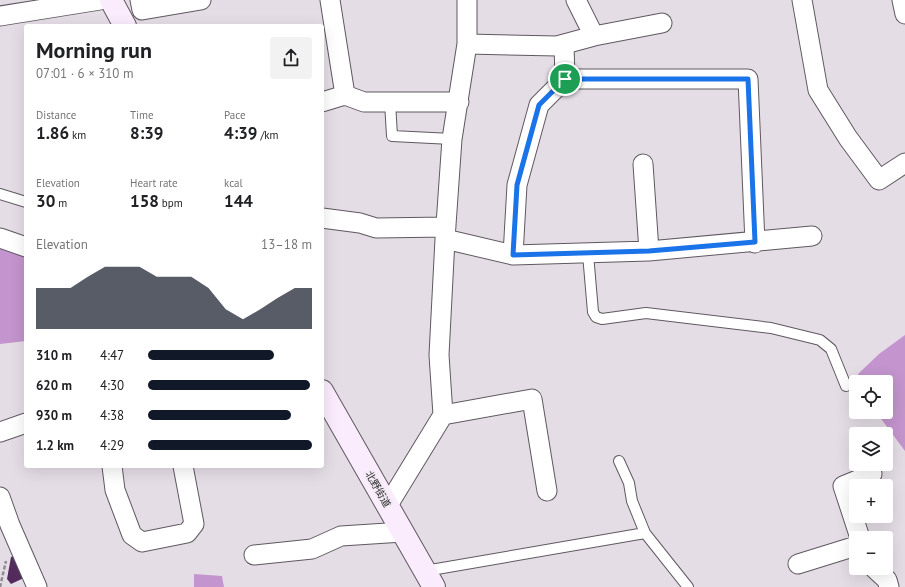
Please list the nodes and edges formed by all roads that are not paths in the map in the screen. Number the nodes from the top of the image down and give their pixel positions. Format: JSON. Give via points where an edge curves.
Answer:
{"nodes":[{"id":1,"x":100,"y":0,"type":"edge"},
{"id":2,"x":201,"y":0,"type":"edge"},
{"id":3,"x":330,"y":0,"type":"edge"},
{"id":4,"x":467,"y":0,"type":"edge"},
{"id":5,"x":576,"y":0,"type":"edge"},
{"id":6,"x":802,"y":0,"type":"edge"},
{"id":7,"x":902,"y":0,"type":"edge"},
{"id":8,"x":31,"y":5,"type":"edge"},
{"id":9,"x":141,"y":5,"type":"edge"},
{"id":10,"x":905,"y":14,"type":"edge"},
{"id":11,"x":119,"y":15,"type":"edge"},
{"id":12,"x":0,"y":16,"type":"edge"},
{"id":13,"x":662,"y":23,"type":"dead end"},
{"id":14,"x":594,"y":36,"type":"junction"},
{"id":15,"x":466,"y":44,"type":"junction"},
{"id":16,"x":564,"y":44,"type":"junction"},
{"id":17,"x":565,"y":79,"type":"junction"},
{"id":18,"x":345,"y":94,"type":"junction"},
{"id":19,"x":324,"y":101,"type":"edge"},
{"id":20,"x":390,"y":102,"type":"junction"},
{"id":21,"x":459,"y":102,"type":"junction"},
{"id":22,"x":452,"y":139,"type":"junction"},
{"id":23,"x":905,"y":163,"type":"edge"},
{"id":24,"x":642,"y":164,"type":"dead end"},
{"id":25,"x":0,"y":194,"type":"edge"},
{"id":26,"x":24,"y":201,"type":"edge"},
{"id":27,"x":324,"y":218,"type":"edge"},
{"id":28,"x":445,"y":233,"type":"junction"},
{"id":29,"x":812,"y":236,"type":"dead end"},
{"id":30,"x":0,"y":238,"type":"edge"},
{"id":31,"x":755,"y":242,"type":"junction"},
{"id":32,"x":24,"y":246,"type":"edge"},
{"id":33,"x":649,"y":251,"type":"junction"},
{"id":34,"x":588,"y":254,"type":"junction"},
{"id":35,"x":513,"y":255,"type":"junction"},
{"id":36,"x":846,"y":386,"type":"dead end"},
{"id":37,"x":325,"y":403,"type":"edge"},
{"id":38,"x":443,"y":415,"type":"junction"},
{"id":39,"x":24,"y":425,"type":"edge"},
{"id":40,"x":0,"y":432,"type":"edge"},
{"id":41,"x":619,"y":461,"type":"dead end"},
{"id":42,"x":112,"y":468,"type":"edge"},
{"id":43,"x":184,"y":468,"type":"edge"},
{"id":44,"x":871,"y":471,"type":"edge"},
{"id":45,"x":547,"y":491,"type":"dead end"},
{"id":46,"x":0,"y":498,"type":"edge"},
{"id":47,"x":388,"y":505,"type":"junction"},
{"id":48,"x":858,"y":531,"type":"edge"},
{"id":49,"x":403,"y":532,"type":"junction"},
{"id":50,"x":646,"y":533,"type":"junction"},
{"id":51,"x":849,"y":548,"type":"edge"},
{"id":52,"x":254,"y":555,"type":"dead end"},
{"id":53,"x":798,"y":564,"type":"dead end"},
{"id":54,"x":882,"y":575,"type":"edge"},
{"id":55,"x":430,"y":579,"type":"edge"},
{"id":56,"x":37,"y":587,"type":"edge"},
{"id":57,"x":688,"y":587,"type":"edge"},
{"id":58,"x":889,"y":587,"type":"edge"}],
"edges":[{"from":1,"to":8,"type":"street"},
{"from":2,"to":9,"type":"street"},
{"from":3,"to":18,"type":"street"},
{"from":4,"to":15,"type":"street"},
{"from":5,"to":14,"type":"street"},
{"from":6,"to":23,"type":"street","via":[[818,90],[848,138],[879,180]]},
{"from":7,"to":10,"type":"street"},
{"from":8,"to":12,"type":"street"},
{"from":9,"to":11,"type":"street"},
{"from":13,"to":14,"type":"street"},
{"from":14,"to":16,"type":"street"},
{"from":15,"to":16,"type":"street"},
{"from":15,"to":21,"type":"street"},
{"from":16,"to":17,"type":"street"},
{"from":17,"to":31,"type":"street","via":[[748,79]]},
{"from":17,"to":35,"type":"street","via":[[539,105],[517,185]]},
{"from":18,"to":19,"type":"street"},
{"from":18,"to":20,"type":"street","via":[[364,102]]},
{"from":20,"to":21,"type":"street"},
{"from":20,"to":22,"type":"lane","via":[[392,136]]},
{"from":21,"to":22,"type":"street"},
{"from":22,"to":28,"type":"street"},
{"from":24,"to":33,"type":"street"},
{"from":25,"to":26,"type":"lane"},
{"from":27,"to":28,"type":"street","via":[[376,228]]},
{"from":28,"to":35,"type":"street"},
{"from":28,"to":38,"type":"street","via":[[439,355]]},
{"from":29,"to":31,"type":"street"},
{"from":30,"to":32,"type":"street"},
{"from":31,"to":33,"type":"street"},
{"from":33,"to":34,"type":"street"},
{"from":34,"to":35,"type":"street"},
{"from":34,"to":36,"type":"lane","via":[[596,317],[602,319],[646,312],[771,328],[820,340],[831,349]]},
{"from":37,"to":47,"type":"main road","name":"北野街道"},
{"from":38,"to":45,"type":"street","via":[[532,399]]},
{"from":38,"to":47,"type":"street"},
{"from":39,"to":40,"type":"street"},
{"from":41,"to":50,"type":"lane"},
{"from":42,"to":43,"type":"street","via":[[114,490],[132,535],[142,542],[187,533],[194,524]]},
{"from":44,"to":48,"type":"street","via":[[872,474],[843,486]]},
{"from":46,"to":56,"type":"street"},
{"from":47,"to":49,"type":"main road","name":"北野街道"},
{"from":49,"to":52,"type":"street","via":[[341,536],[312,550]]},
{"from":49,"to":55,"type":"main road","name":"北野街道"},
{"from":50,"to":55,"type":"lane"},
{"from":50,"to":57,"type":"lane"},
{"from":51,"to":53,"type":"street"},
{"from":54,"to":58,"type":"street"}]}
